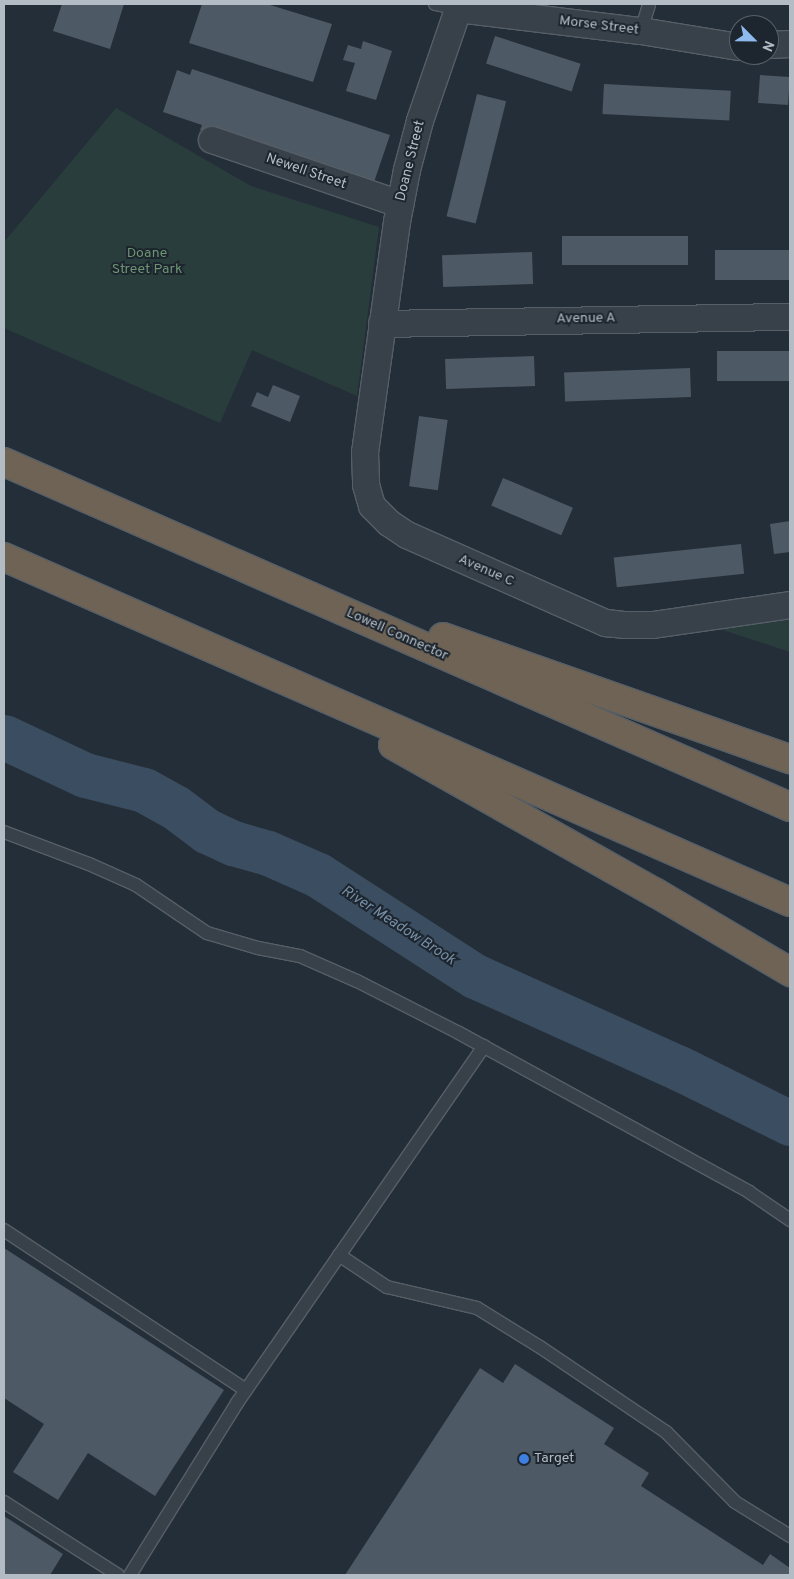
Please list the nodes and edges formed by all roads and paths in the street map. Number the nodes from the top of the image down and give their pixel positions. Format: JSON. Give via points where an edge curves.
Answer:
{"nodes":[{"id":1,"x":650,"y":4,"type":"edge"},
{"id":2,"x":451,"y":5,"type":"edge"},
{"id":3,"x":641,"y":31,"type":"junction"},
{"id":4,"x":729,"y":45,"type":"edge"},
{"id":5,"x":212,"y":140,"type":"dead end"},
{"id":6,"x":400,"y":204,"type":"junction"},
{"id":7,"x":790,"y":317,"type":"edge"},
{"id":8,"x":382,"y":324,"type":"junction"},
{"id":9,"x":4,"y":462,"type":"edge"},
{"id":10,"x":4,"y":557,"type":"edge"},
{"id":11,"x":309,"y":596,"type":"junction"},
{"id":12,"x":790,"y":605,"type":"edge"},
{"id":13,"x":275,"y":677,"type":"junction"},
{"id":14,"x":790,"y":759,"type":"edge"},
{"id":15,"x":790,"y":807,"type":"edge"},
{"id":16,"x":4,"y":832,"type":"edge"},
{"id":17,"x":790,"y":902,"type":"edge"},
{"id":18,"x":790,"y":972,"type":"edge"},
{"id":19,"x":484,"y":1046,"type":"junction"},
{"id":20,"x":790,"y":1220,"type":"edge"},
{"id":21,"x":4,"y":1230,"type":"edge"},
{"id":22,"x":339,"y":1255,"type":"junction"},
{"id":23,"x":246,"y":1390,"type":"junction"},
{"id":24,"x":4,"y":1502,"type":"edge"},
{"id":25,"x":790,"y":1536,"type":"edge"},
{"id":26,"x":118,"y":1575,"type":"edge"},
{"id":27,"x":130,"y":1575,"type":"edge"}],
"edges":[{"from":1,"to":3,"type":"lane"},
{"from":2,"to":3,"type":"street","name":"Morse Street"},
{"from":2,"to":6,"type":"street","name":"Doane Street"},
{"from":3,"to":4,"type":"street","name":"Morse Street"},
{"from":5,"to":6,"type":"street","name":"Newell Street"},
{"from":6,"to":8,"type":"street","name":"Doane Street"},
{"from":7,"to":8,"type":"street","name":"Avenue A"},
{"from":8,"to":12,"type":"street","name":"Avenue C","via":[[365,452],[366,485],[372,506],[389,523],[407,535],[606,623],[653,625]]},
{"from":9,"to":11,"type":"highway","name":"Lowell Connector"},
{"from":10,"to":13,"type":"highway"},
{"from":11,"to":14,"type":"highway","via":[[412,626]]},
{"from":11,"to":15,"type":"highway","name":"Lowell Connector"},
{"from":13,"to":17,"type":"highway"},
{"from":13,"to":18,"type":"highway"},
{"from":16,"to":19,"type":"lane","via":[[89,864],[136,886],[207,933],[300,956],[357,981]]},
{"from":19,"to":20,"type":"lane","via":[[749,1192]]},
{"from":19,"to":22,"type":"lane"},
{"from":21,"to":23,"type":"lane"},
{"from":22,"to":23,"type":"lane"},
{"from":22,"to":25,"type":"lane","via":[[387,1287],[477,1308],[532,1342],[666,1432],[734,1502]]},
{"from":23,"to":27,"type":"lane"},
{"from":24,"to":26,"type":"lane"}]}
